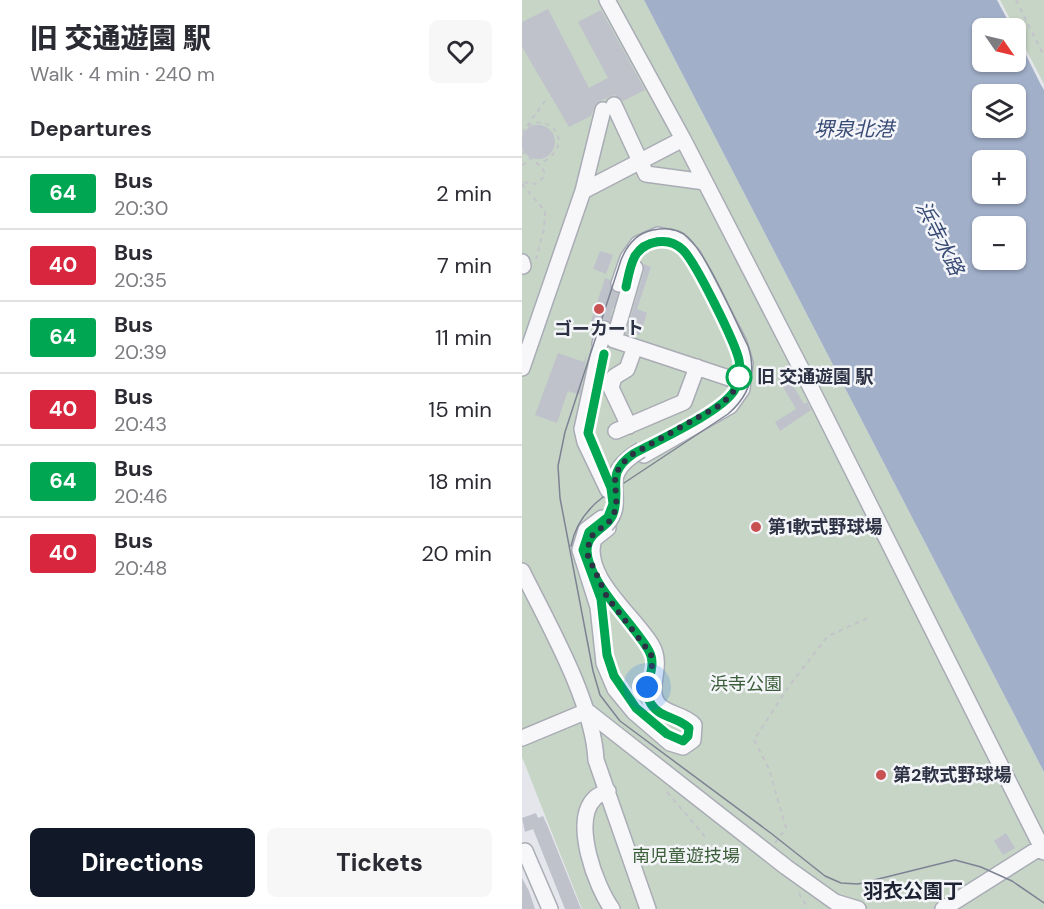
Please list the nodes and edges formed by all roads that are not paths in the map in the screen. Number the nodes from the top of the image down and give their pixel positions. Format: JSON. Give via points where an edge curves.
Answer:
{"nodes":[{"id":1,"x":607,"y":0,"type":"edge"},
{"id":2,"x":683,"y":139,"type":"junction"},
{"id":3,"x":640,"y":162,"type":"junction"},
{"id":4,"x":705,"y":182,"type":"junction"},
{"id":5,"x":583,"y":191,"type":"junction"},
{"id":6,"x":640,"y":250,"type":"junction"},
{"id":7,"x":604,"y":343,"type":"tunnel mouth"},
{"id":8,"x":526,"y":346,"type":"edge"},
{"id":9,"x":635,"y":346,"type":"junction"},
{"id":10,"x":697,"y":367,"type":"junction"},
{"id":11,"x":522,"y":368,"type":"edge"},
{"id":12,"x":732,"y":379,"type":"dead end"},
{"id":13,"x":643,"y":452,"type":"junction"},
{"id":14,"x":605,"y":523,"type":"junction"},
{"id":15,"x":522,"y":571,"type":"edge"},
{"id":16,"x":587,"y":711,"type":"junction"},
{"id":17,"x":522,"y":738,"type":"edge"},
{"id":18,"x":608,"y":791,"type":"junction"},
{"id":19,"x":1043,"y":849,"type":"edge"},
{"id":20,"x":522,"y":852,"type":"edge"},
{"id":21,"x":550,"y":909,"type":"edge"},
{"id":22,"x":612,"y":909,"type":"edge"},
{"id":23,"x":648,"y":909,"type":"edge"},
{"id":24,"x":858,"y":909,"type":"edge"},
{"id":25,"x":943,"y":909,"type":"edge"}],
"edges":[{"from":1,"to":2,"type":"street"},
{"from":2,"to":3,"type":"street"},
{"from":2,"to":4,"type":"street"},
{"from":3,"to":4,"type":"street","via":[[646,174]]},
{"from":3,"to":5,"type":"street"},
{"from":3,"to":5,"type":"street","via":[[608,108]]},
{"from":4,"to":19,"type":"street"},
{"from":5,"to":8,"type":"street"},
{"from":6,"to":9,"type":"street","via":[[614,340]]},
{"from":6,"to":13,"type":"street","via":[[658,241],[684,251],[736,350],[740,369],[733,392],[722,404]]},
{"from":6,"to":13,"type":"street","via":[[623,286],[628,258],[638,244],[658,236],[677,239],[692,252],[746,363],[742,389],[730,406]]},
{"from":7,"to":14,"type":"street","via":[[586,437],[610,489]]},
{"from":8,"to":11,"type":"street"},
{"from":9,"to":10,"type":"street"},
{"from":9,"to":10,"type":"street","via":[[627,369],[614,377],[611,388],[623,429],[684,402]]},
{"from":10,"to":12,"type":"street"},
{"from":13,"to":14,"type":"street","bridge":true,"via":[[620,474],[617,512]]},
{"from":14,"to":14,"type":"street","via":[[584,534],[580,550],[595,595],[604,663],[615,689],[634,712],[670,743],[683,747],[693,740],[694,724],[657,702],[653,690],[658,666],[655,651],[613,598],[592,556],[594,539]]},
{"from":15,"to":16,"type":"street"},
{"from":16,"to":17,"type":"street"},
{"from":16,"to":18,"type":"street","via":[[595,736],[596,760]]},
{"from":16,"to":24,"type":"street","via":[[835,902]]},
{"from":18,"to":22,"type":"street","via":[[594,798],[585,837],[596,877]]},
{"from":18,"to":23,"type":"street"},
{"from":19,"to":25,"type":"street"},
{"from":20,"to":21,"type":"street","via":[[525,851]]}]}
